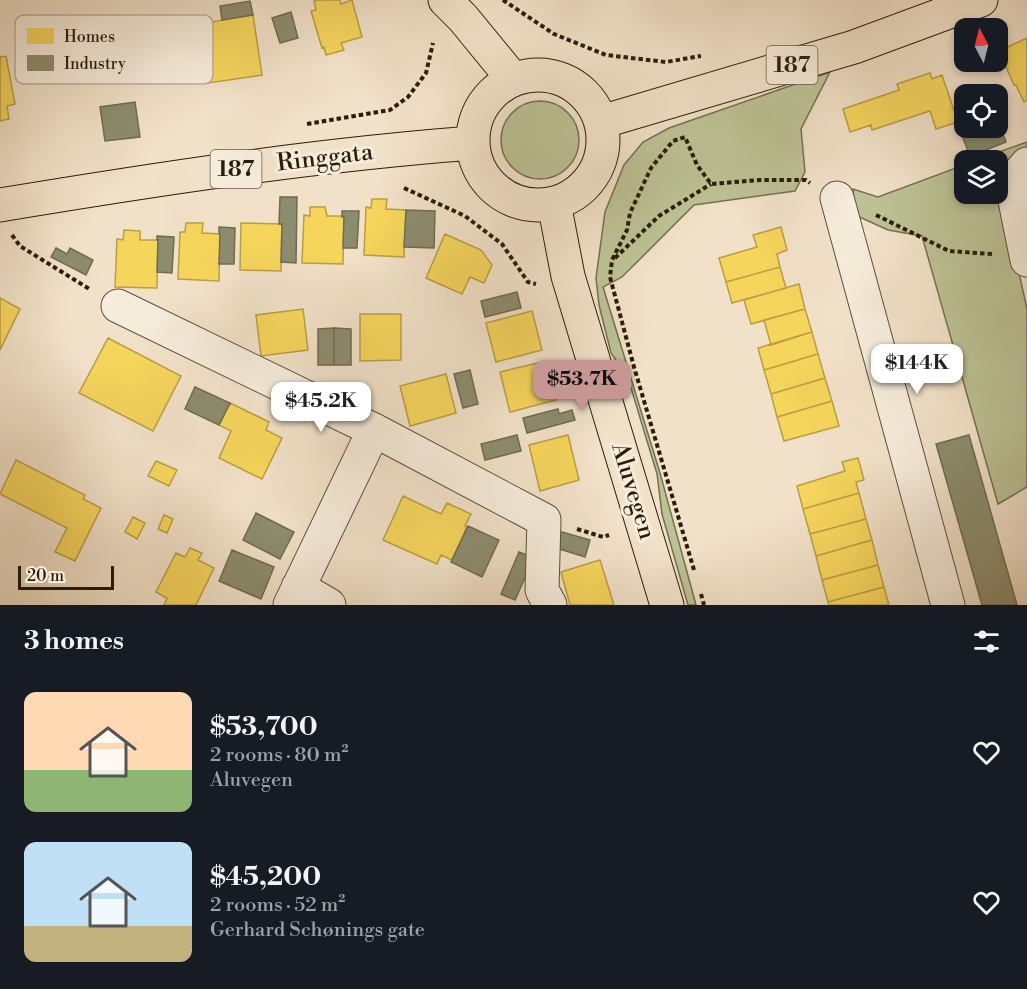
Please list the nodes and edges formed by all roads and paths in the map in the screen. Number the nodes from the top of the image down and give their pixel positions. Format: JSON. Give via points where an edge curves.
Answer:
{"nodes":[{"id":1,"x":445,"y":0,"type":"edge"},
{"id":2,"x":503,"y":0,"type":"edge"},
{"id":3,"x":981,"y":0,"type":"edge"},
{"id":4,"x":433,"y":43,"type":"dead end"},
{"id":5,"x":666,"y":62,"type":"dead end"},
{"id":6,"x":513,"y":80,"type":"junction"},
{"id":7,"x":390,"y":110,"type":"dead end"},
{"id":8,"x":601,"y":122,"type":"junction"},
{"id":9,"x":685,"y":137,"type":"dead end"},
{"id":10,"x":473,"y":143,"type":"junction"},
{"id":11,"x":1027,"y":164,"type":"edge"},
{"id":12,"x":711,"y":184,"type":"dead end"},
{"id":13,"x":404,"y":188,"type":"dead end"},
{"id":14,"x":837,"y":198,"type":"dead end"},
{"id":15,"x":554,"y":203,"type":"junction"},
{"id":16,"x":0,"y":205,"type":"edge"},
{"id":17,"x":612,"y":260,"type":"junction"},
{"id":18,"x":1027,"y":260,"type":"edge"},
{"id":19,"x":543,"y":284,"type":"dead end"},
{"id":20,"x":118,"y":306,"type":"joint"},
{"id":21,"x":374,"y":430,"type":"junction"},
{"id":22,"x":695,"y":573,"type":"dead end"},
{"id":23,"x":698,"y":584,"type":"dead end"},
{"id":24,"x":294,"y":596,"type":"edge"},
{"id":25,"x":329,"y":605,"type":"edge"},
{"id":26,"x":550,"y":605,"type":"edge"},
{"id":27,"x":668,"y":605,"type":"edge"},
{"id":28,"x":704,"y":605,"type":"edge"},
{"id":29,"x":948,"y":605,"type":"edge"}],
"edges":[{"from":1,"to":6,"type":"main road"},
{"from":2,"to":5,"type":"path","via":[[554,34],[606,55]]},
{"from":3,"to":8,"type":"main road","number":"187","via":[[854,47]]},
{"from":4,"to":7,"type":"path","via":[[426,73],[408,97]]},
{"from":6,"to":8,"type":"main road","via":[[542,75],[564,80],[591,102]]},
{"from":6,"to":10,"type":"main road","via":[[494,92],[482,106]]},
{"from":8,"to":15,"type":"main road","via":[[603,149],[596,170],[575,194]]},
{"from":9,"to":17,"type":"path","via":[[673,141],[651,168]]},
{"from":10,"to":15,"type":"main road","via":[[483,176],[505,196],[527,204]]},
{"from":10,"to":16,"type":"main road","name":"Ringgata","number":"187","via":[[211,172]]},
{"from":11,"to":18,"type":"street","via":[[1013,191]]},
{"from":12,"to":17,"type":"path","via":[[659,216]]},
{"from":13,"to":19,"type":"path","via":[[465,216],[502,244],[528,282]]},
{"from":14,"to":29,"type":"street"},
{"from":15,"to":27,"type":"main road","name":"Aluvegen","via":[[568,276]]},
{"from":16,"to":20,"type":"path","via":[[3,223],[20,246]]},
{"from":17,"to":22,"type":"path","via":[[610,277]]},
{"from":20,"to":21,"type":"street"},
{"from":21,"to":24,"type":"street"},
{"from":21,"to":26,"type":"street","via":[[544,520],[542,590]]},
{"from":23,"to":28,"type":"path"},
{"from":24,"to":25,"type":"street"}]}
